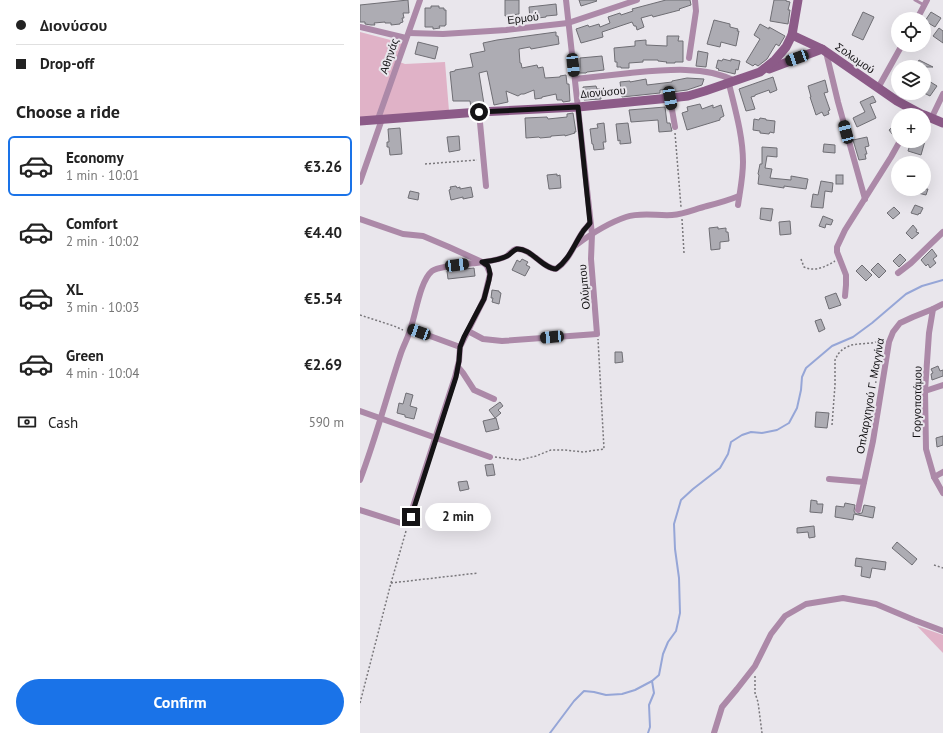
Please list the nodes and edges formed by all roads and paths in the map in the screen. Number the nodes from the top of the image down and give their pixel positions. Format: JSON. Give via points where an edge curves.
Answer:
{"nodes":[{"id":1,"x":420,"y":0,"type":"edge"},
{"id":2,"x":566,"y":0,"type":"edge"},
{"id":3,"x":637,"y":0,"type":"edge"},
{"id":4,"x":695,"y":0,"type":"edge"},
{"id":5,"x":798,"y":0,"type":"edge"},
{"id":6,"x":915,"y":0,"type":"edge"},
{"id":7,"x":926,"y":3,"type":"edge"},
{"id":8,"x":921,"y":12,"type":"edge"},
{"id":9,"x":568,"y":22,"type":"junction"},
{"id":10,"x":360,"y":26,"type":"edge"},
{"id":11,"x":792,"y":35,"type":"junction"},
{"id":12,"x":407,"y":36,"type":"junction"},
{"id":13,"x":824,"y":50,"type":"junction"},
{"id":14,"x":898,"y":52,"type":"edge"},
{"id":15,"x":689,"y":58,"type":"dead end"},
{"id":16,"x":760,"y":72,"type":"junction"},
{"id":17,"x":575,"y":79,"type":"junction"},
{"id":18,"x":732,"y":83,"type":"junction"},
{"id":19,"x":878,"y":88,"type":"junction"},
{"id":20,"x":943,"y":94,"type":"edge"},
{"id":21,"x":670,"y":98,"type":"junction"},
{"id":22,"x":578,"y":107,"type":"junction"},
{"id":23,"x":911,"y":108,"type":"edge"},
{"id":24,"x":929,"y":108,"type":"edge"},
{"id":25,"x":479,"y":112,"type":"junction"},
{"id":26,"x":931,"y":118,"type":"edge"},
{"id":27,"x":380,"y":119,"type":"junction"},
{"id":28,"x":360,"y":121,"type":"edge"},
{"id":29,"x":943,"y":123,"type":"edge"},
{"id":30,"x":675,"y":127,"type":"joint"},
{"id":31,"x":896,"y":148,"type":"edge"},
{"id":32,"x":483,"y":159,"type":"junction"},
{"id":33,"x":425,"y":164,"type":"dead end"},
{"id":34,"x":360,"y":182,"type":"edge"},
{"id":35,"x":486,"y":186,"type":"dead end"},
{"id":36,"x":739,"y":196,"type":"junction"},
{"id":37,"x":865,"y":199,"type":"junction"},
{"id":38,"x":738,"y":205,"type":"dead end"},
{"id":39,"x":682,"y":214,"type":"junction"},
{"id":40,"x":360,"y":219,"type":"edge"},
{"id":41,"x":590,"y":223,"type":"junction"},
{"id":42,"x":943,"y":232,"type":"edge"},
{"id":43,"x":592,"y":234,"type":"junction"},
{"id":44,"x":575,"y":246,"type":"junction"},
{"id":45,"x":684,"y":253,"type":"dead end"},
{"id":46,"x":840,"y":258,"type":"junction"},
{"id":47,"x":801,"y":259,"type":"dead end"},
{"id":48,"x":482,"y":262,"type":"junction"},
{"id":49,"x":898,"y":273,"type":"dead end"},
{"id":50,"x":845,"y":296,"type":"dead end"},
{"id":51,"x":943,"y":304,"type":"edge"},
{"id":52,"x":933,"y":309,"type":"junction"},
{"id":53,"x":360,"y":315,"type":"edge"},
{"id":54,"x":410,"y":331,"type":"junction"},
{"id":55,"x":468,"y":331,"type":"junction"},
{"id":56,"x":597,"y":334,"type":"junction"},
{"id":57,"x":891,"y":337,"type":"junction"},
{"id":58,"x":460,"y":347,"type":"junction"},
{"id":59,"x":458,"y":368,"type":"junction"},
{"id":60,"x":943,"y":385,"type":"edge"},
{"id":61,"x":925,"y":391,"type":"junction"},
{"id":62,"x":494,"y":399,"type":"dead end"},
{"id":63,"x":360,"y":410,"type":"edge"},
{"id":64,"x":381,"y":418,"type":"junction"},
{"id":65,"x":832,"y":425,"type":"dead end"},
{"id":66,"x":435,"y":438,"type":"junction"},
{"id":67,"x":490,"y":457,"type":"joint"},
{"id":68,"x":943,"y":472,"type":"edge"},
{"id":69,"x":934,"y":477,"type":"junction"},
{"id":70,"x":360,"y":480,"type":"edge"},
{"id":71,"x":829,"y":480,"type":"dead end"},
{"id":72,"x":864,"y":482,"type":"junction"},
{"id":73,"x":943,"y":492,"type":"edge"},
{"id":74,"x":360,"y":510,"type":"edge"},
{"id":75,"x":858,"y":510,"type":"dead end"},
{"id":76,"x":408,"y":526,"type":"junction"},
{"id":77,"x":934,"y":565,"type":"dead end"},
{"id":78,"x":943,"y":568,"type":"edge"},
{"id":79,"x":478,"y":573,"type":"dead end"},
{"id":80,"x":391,"y":583,"type":"junction"},
{"id":81,"x":943,"y":631,"type":"edge"},
{"id":82,"x":755,"y":666,"type":"junction"},
{"id":83,"x":360,"y":703,"type":"edge"},
{"id":84,"x":714,"y":733,"type":"edge"},
{"id":85,"x":762,"y":733,"type":"edge"}],
"edges":[{"from":1,"to":12,"type":"street","name":"Αθηνάς"},
{"from":2,"to":9,"type":"street","name":"Ολύμπου"},
{"from":3,"to":9,"type":"street","name":"Ερμού"},
{"from":4,"to":15,"type":"street","via":[[696,11]]},
{"from":5,"to":11,"type":"street","name":"Διονύσου"},
{"from":6,"to":7,"type":"lane"},
{"from":7,"to":8,"type":"street"},
{"from":9,"to":12,"type":"street","name":"Ερμού","via":[[506,30]]},
{"from":9,"to":17,"type":"street","name":"Ολύμπου"},
{"from":10,"to":12,"type":"street","name":"Ερμού"},
{"from":11,"to":13,"type":"street","name":"Σολωμού"},
{"from":11,"to":16,"type":"street","name":"Διονύσου","via":[[781,55]]},
{"from":12,"to":27,"type":"street","name":"Αθηνάς"},
{"from":13,"to":16,"type":"street"},
{"from":13,"to":19,"type":"street","name":"Σολωμού"},
{"from":13,"to":37,"type":"street"},
{"from":14,"to":19,"type":"street"},
{"from":16,"to":18,"type":"street","name":"Διονύσου"},
{"from":17,"to":18,"type":"street","via":[[661,70],[688,70],[719,74],[728,77]]},
{"from":17,"to":22,"type":"street","name":"Ολύμπου"},
{"from":18,"to":21,"type":"street","name":"Διονύσου","via":[[693,95]]},
{"from":18,"to":36,"type":"street","via":[[742,150]]},
{"from":19,"to":23,"type":"street","name":"Σολωμού"},
{"from":20,"to":24,"type":"street"},
{"from":21,"to":22,"type":"street","name":"Διονύσου"},
{"from":21,"to":30,"type":"street"},
{"from":22,"to":25,"type":"street","name":"Διονύσου"},
{"from":22,"to":41,"type":"street","name":"Ολύμπου"},
{"from":25,"to":27,"type":"street","name":"Διονύσου"},
{"from":25,"to":32,"type":"street"},
{"from":26,"to":29,"type":"street","name":"Σολωμού"},
{"from":27,"to":28,"type":"street","name":"Διονύσου"},
{"from":27,"to":34,"type":"street","name":"Αθηνάς"},
{"from":30,"to":39,"type":"path"},
{"from":31,"to":37,"type":"street"},
{"from":32,"to":33,"type":"path"},
{"from":32,"to":35,"type":"street"},
{"from":36,"to":38,"type":"street"},
{"from":36,"to":39,"type":"street"},
{"from":37,"to":46,"type":"street","via":[[836,247]]},
{"from":39,"to":43,"type":"street","via":[[639,214],[607,225]]},
{"from":39,"to":45,"type":"path"},
{"from":40,"to":48,"type":"street","via":[[403,234],[422,236]]},
{"from":41,"to":43,"type":"street","name":"Ολύμπου"},
{"from":41,"to":44,"type":"street"},
{"from":42,"to":49,"type":"street"},
{"from":43,"to":44,"type":"street"},
{"from":43,"to":56,"type":"street","name":"Ολύμπου","via":[[591,259]]},
{"from":44,"to":48,"type":"street","via":[[556,269],[517,249],[506,257]]},
{"from":46,"to":47,"type":"path","via":[[817,269],[804,267]]},
{"from":46,"to":50,"type":"street","via":[[846,275]]},
{"from":48,"to":54,"type":"street","via":[[439,268],[432,272],[426,279]]},
{"from":48,"to":55,"type":"street","via":[[488,266],[490,274],[484,299]]},
{"from":51,"to":52,"type":"street","name":"Οπλαρχηγού Γ. Μαγγίνα"},
{"from":52,"to":57,"type":"street","name":"Οπλαρχηγού Γ. Μαγγίνα","via":[[900,323]]},
{"from":52,"to":61,"type":"street","name":"Γοργοποτάμου"},
{"from":53,"to":54,"type":"path"},
{"from":54,"to":58,"type":"street"},
{"from":54,"to":64,"type":"street","via":[[401,351]]},
{"from":55,"to":56,"type":"street","via":[[483,339],[502,341]]},
{"from":55,"to":58,"type":"street"},
{"from":56,"to":67,"type":"path","via":[[604,449],[583,452],[551,450],[520,460]]},
{"from":57,"to":65,"type":"path","via":[[872,344],[851,345],[838,354],[835,360]]},
{"from":57,"to":72,"type":"street","name":"Οπλαρχηγού Γ. Μαγγίνα"},
{"from":58,"to":59,"type":"street"},
{"from":59,"to":62,"type":"street","via":[[474,390]]},
{"from":59,"to":66,"type":"street"},
{"from":60,"to":61,"type":"street"},
{"from":61,"to":69,"type":"street","name":"Γοργοποτάμου","via":[[926,449]]},
{"from":63,"to":64,"type":"street"},
{"from":64,"to":66,"type":"street"},
{"from":64,"to":70,"type":"street"},
{"from":66,"to":67,"type":"street"},
{"from":66,"to":76,"type":"street"},
{"from":68,"to":69,"type":"street"},
{"from":69,"to":73,"type":"street","name":"Γοργοποτάμου"},
{"from":71,"to":72,"type":"street"},
{"from":72,"to":75,"type":"street","name":"Οπλαρχηγού Γ. Μαγγίνα"},
{"from":74,"to":76,"type":"street"},
{"from":76,"to":80,"type":"path"},
{"from":77,"to":78,"type":"path"},
{"from":79,"to":80,"type":"path"},
{"from":80,"to":83,"type":"path"},
{"from":81,"to":82,"type":"street","via":[[876,604],[843,598],[806,604],[785,616],[771,634]]},
{"from":82,"to":84,"type":"street","via":[[722,707]]},
{"from":82,"to":85,"type":"path","via":[[755,693]]}]}
